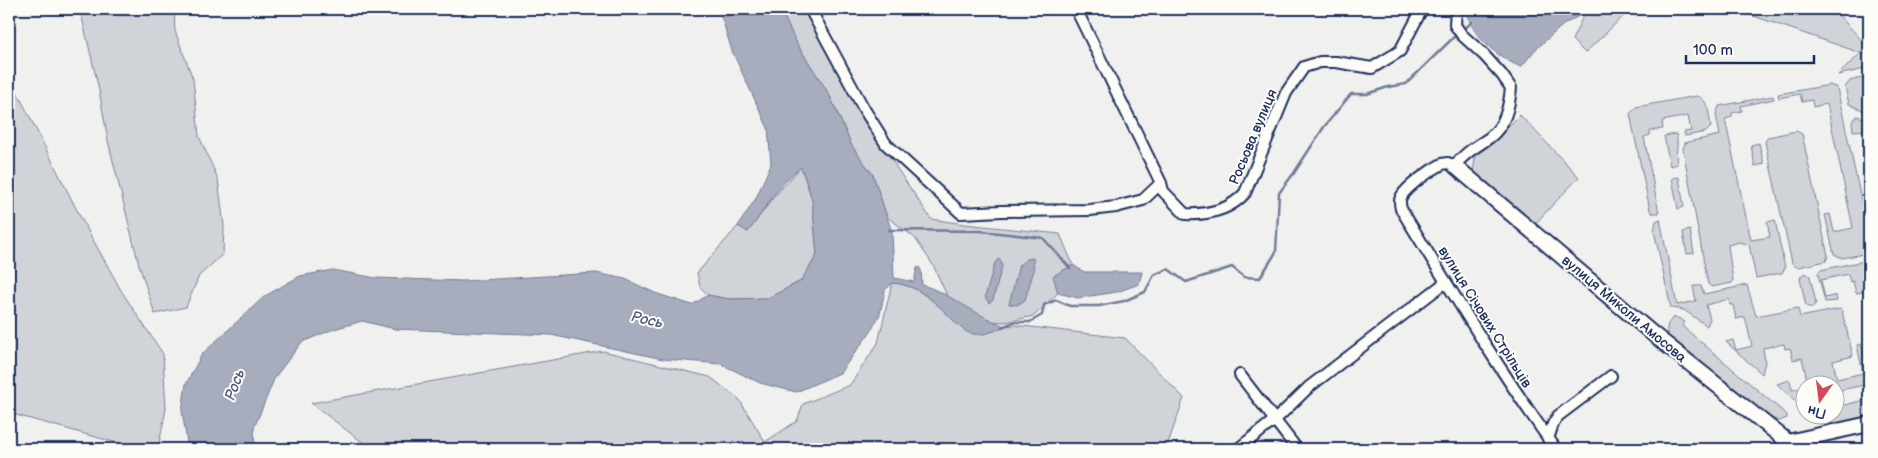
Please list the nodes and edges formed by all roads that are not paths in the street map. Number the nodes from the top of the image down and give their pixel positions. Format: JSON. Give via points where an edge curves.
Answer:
{"nodes":[{"id":1,"x":810,"y":9,"type":"edge"},
{"id":2,"x":1076,"y":9,"type":"edge"},
{"id":3,"x":1422,"y":9,"type":"edge"},
{"id":4,"x":1456,"y":9,"type":"edge"},
{"id":5,"x":1455,"y":166,"type":"junction"},
{"id":6,"x":1161,"y":183,"type":"junction"},
{"id":7,"x":1446,"y":282,"type":"junction"},
{"id":8,"x":1240,"y":375,"type":"dead end"},
{"id":9,"x":1612,"y":376,"type":"dead end"},
{"id":10,"x":1276,"y":419,"type":"junction"},
{"id":11,"x":1869,"y":424,"type":"edge"},
{"id":12,"x":1552,"y":446,"type":"edge"},
{"id":13,"x":1792,"y":446,"type":"edge"},
{"id":14,"x":1238,"y":449,"type":"edge"},
{"id":15,"x":1298,"y":449,"type":"edge"}],
"edges":[{"from":1,"to":6,"type":"street","via":[[886,144],[961,213],[1116,207],[1143,200]]},
{"from":2,"to":6,"type":"street","name":"Росьова вулиця"},
{"from":3,"to":6,"type":"street","name":"Росьова вулиця","via":[[1400,52],[1372,68],[1336,62],[1304,67],[1286,93],[1245,193],[1238,201],[1217,211],[1186,214],[1163,191]]},
{"from":4,"to":5,"type":"street","via":[[1455,25],[1459,31],[1502,75],[1510,88],[1505,118],[1499,129],[1461,157]]},
{"from":5,"to":7,"type":"street","name":"вулиця Січових Стрільців","via":[[1448,163],[1435,168],[1401,197],[1401,209]]},
{"from":5,"to":13,"type":"street","name":"вулиця Миколи Амосова","via":[[1653,334]]},
{"from":7,"to":10,"type":"street","via":[[1309,387]]},
{"from":7,"to":12,"type":"street","name":"вулиця Січових Стрільців"},
{"from":8,"to":10,"type":"street"},
{"from":9,"to":12,"type":"street","name":"вулиця Січових Стрільців","via":[[1558,416],[1553,424]]},
{"from":10,"to":14,"type":"street"},
{"from":10,"to":15,"type":"street"},
{"from":11,"to":13,"type":"street"}]}
